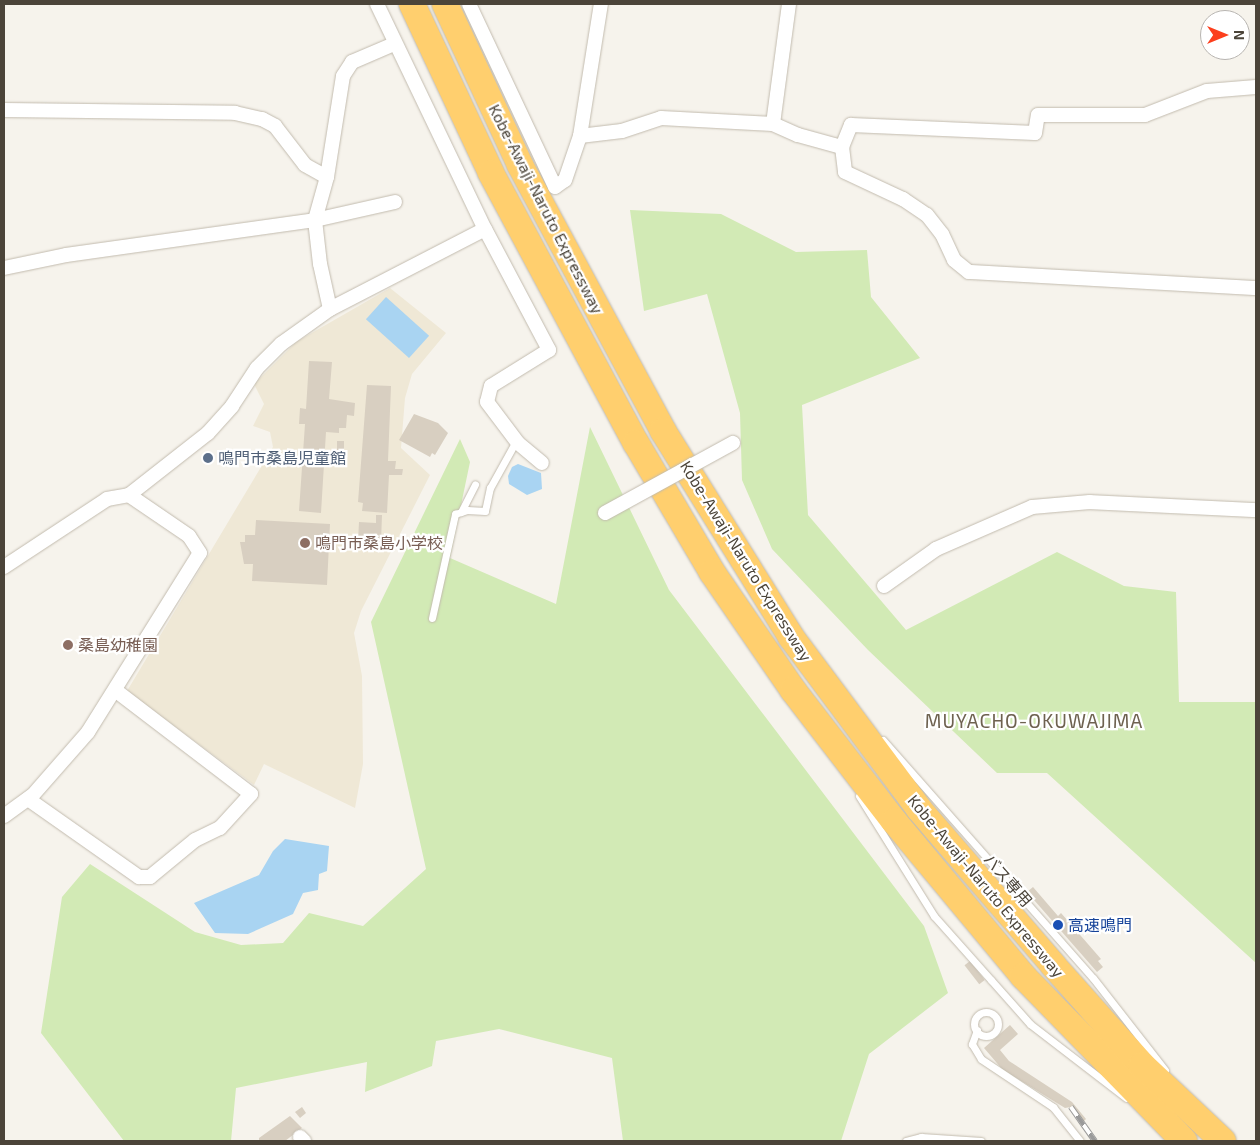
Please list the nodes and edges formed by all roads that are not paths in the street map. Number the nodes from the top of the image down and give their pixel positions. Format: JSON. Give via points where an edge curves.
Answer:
{"nodes":[{"id":1,"x":377,"y":4,"type":"edge"},
{"id":2,"x":412,"y":4,"type":"edge"},
{"id":3,"x":445,"y":4,"type":"edge"},
{"id":4,"x":469,"y":4,"type":"edge"},
{"id":5,"x":601,"y":4,"type":"edge"},
{"id":6,"x":789,"y":4,"type":"edge"},
{"id":7,"x":394,"y":44,"type":"junction"},
{"id":8,"x":1256,"y":87,"type":"edge"},
{"id":9,"x":4,"y":110,"type":"edge"},
{"id":10,"x":773,"y":124,"type":"junction"},
{"id":11,"x":580,"y":136,"type":"junction"},
{"id":12,"x":842,"y":147,"type":"junction"},
{"id":13,"x":327,"y":177,"type":"junction"},
{"id":14,"x":395,"y":202,"type":"dead end"},
{"id":15,"x":315,"y":220,"type":"junction"},
{"id":16,"x":485,"y":229,"type":"junction"},
{"id":17,"x":4,"y":268,"type":"edge"},
{"id":18,"x":1256,"y":288,"type":"edge"},
{"id":19,"x":330,"y":309,"type":"junction"},
{"id":20,"x":516,"y":441,"type":"junction"},
{"id":21,"x":733,"y":443,"type":"dead end"},
{"id":22,"x":542,"y":462,"type":"dead end"},
{"id":23,"x":475,"y":484,"type":"dead end"},
{"id":24,"x":129,"y":495,"type":"junction"},
{"id":25,"x":1256,"y":510,"type":"edge"},
{"id":26,"x":461,"y":512,"type":"junction"},
{"id":27,"x":605,"y":514,"type":"dead end"},
{"id":28,"x":4,"y":567,"type":"edge"},
{"id":29,"x":884,"y":586,"type":"dead end"},
{"id":30,"x":432,"y":618,"type":"dead end"},
{"id":31,"x":791,"y":637,"type":"junction"},
{"id":32,"x":115,"y":690,"type":"junction"},
{"id":33,"x":793,"y":690,"type":"junction"},
{"id":34,"x":862,"y":717,"type":"dead end"},
{"id":35,"x":875,"y":731,"type":"dead end"},
{"id":36,"x":840,"y":766,"type":"dead end"},
{"id":37,"x":856,"y":791,"type":"dead end"},
{"id":38,"x":28,"y":798,"type":"junction"},
{"id":39,"x":4,"y":816,"type":"edge"},
{"id":40,"x":977,"y":1030,"type":"dead end"},
{"id":41,"x":1172,"y":1079,"type":"dead end"},
{"id":42,"x":1178,"y":1087,"type":"dead end"},
{"id":43,"x":1136,"y":1106,"type":"dead end"},
{"id":44,"x":1143,"y":1112,"type":"dead end"},
{"id":45,"x":1219,"y":1137,"type":"edge"},
{"id":46,"x":906,"y":1141,"type":"edge"},
{"id":47,"x":981,"y":1141,"type":"edge"},
{"id":48,"x":1080,"y":1141,"type":"edge"},
{"id":49,"x":1182,"y":1141,"type":"edge"}],
"edges":[{"from":1,"to":7,"type":"street"},
{"from":2,"to":33,"type":"highway","name":"Kobe-Awaji-Naruto Expressway","via":[[492,173],[620,413],[712,572]]},
{"from":3,"to":31,"type":"highway","name":"Kobe-Awaji-Naruto Expressway","via":[[520,166],[645,397]]},
{"from":4,"to":11,"type":"street","via":[[556,187],[565,180]]},
{"from":5,"to":11,"type":"street"},
{"from":6,"to":10,"type":"street"},
{"from":7,"to":13,"type":"street","via":[[352,62],[343,76]]},
{"from":7,"to":16,"type":"street"},
{"from":8,"to":12,"type":"street","via":[[1207,92],[1145,115],[1038,116],[1035,133],[850,125]]},
{"from":9,"to":13,"type":"street","via":[[235,113],[262,119],[275,126],[305,165]]},
{"from":10,"to":11,"type":"street","via":[[661,118],[622,131]]},
{"from":10,"to":12,"type":"street","via":[[798,135]]},
{"from":12,"to":18,"type":"street","via":[[845,172],[903,198],[927,215],[942,234],[954,260],[968,272]]},
{"from":13,"to":15,"type":"street"},
{"from":14,"to":15,"type":"street"},
{"from":15,"to":17,"type":"street","via":[[66,255]]},
{"from":15,"to":19,"type":"street"},
{"from":16,"to":19,"type":"street"},
{"from":16,"to":20,"type":"street","via":[[549,350],[491,386],[487,402]]},
{"from":19,"to":24,"type":"street","via":[[281,344],[257,368],[232,406],[208,433]]},
{"from":20,"to":22,"type":"street"},
{"from":20,"to":26,"type":"lane","via":[[490,488],[485,510]]},
{"from":21,"to":27,"type":"street","bridge":true},
{"from":23,"to":26,"type":"lane"},
{"from":24,"to":28,"type":"street","via":[[107,499]]},
{"from":24,"to":32,"type":"street","via":[[189,536],[200,553]]},
{"from":25,"to":29,"type":"street","via":[[1090,502],[1032,507],[936,549]]},
{"from":26,"to":30,"type":"lane","via":[[455,514],[451,523]]},
{"from":31,"to":34,"type":"lane"},
{"from":31,"to":45,"type":"highway","name":"Kobe-Awaji-Naruto Expressway","via":[[932,824],[1142,1065]]},
{"from":32,"to":38,"type":"street","via":[[88,732]]},
{"from":32,"to":38,"type":"street","via":[[251,794],[220,828],[195,840],[150,877],[140,877]]},
{"from":33,"to":36,"type":"lane"},
{"from":33,"to":49,"type":"highway","name":"Kobe-Awaji-Naruto Expressway","via":[[894,820],[1023,976]]},
{"from":35,"to":41,"type":"lane","name":"バス専用","via":[[1093,978]]},
{"from":37,"to":43,"type":"lane","via":[[934,916],[997,988],[1030,1024]]},
{"from":38,"to":39,"type":"street"},
{"from":40,"to":48,"type":"lane","via":[[972,1044],[981,1059],[1053,1107]]},
{"from":42,"to":45,"type":"lane"},
{"from":44,"to":49,"type":"lane"},
{"from":46,"to":47,"type":"lane","via":[[921,1137]]}]}
